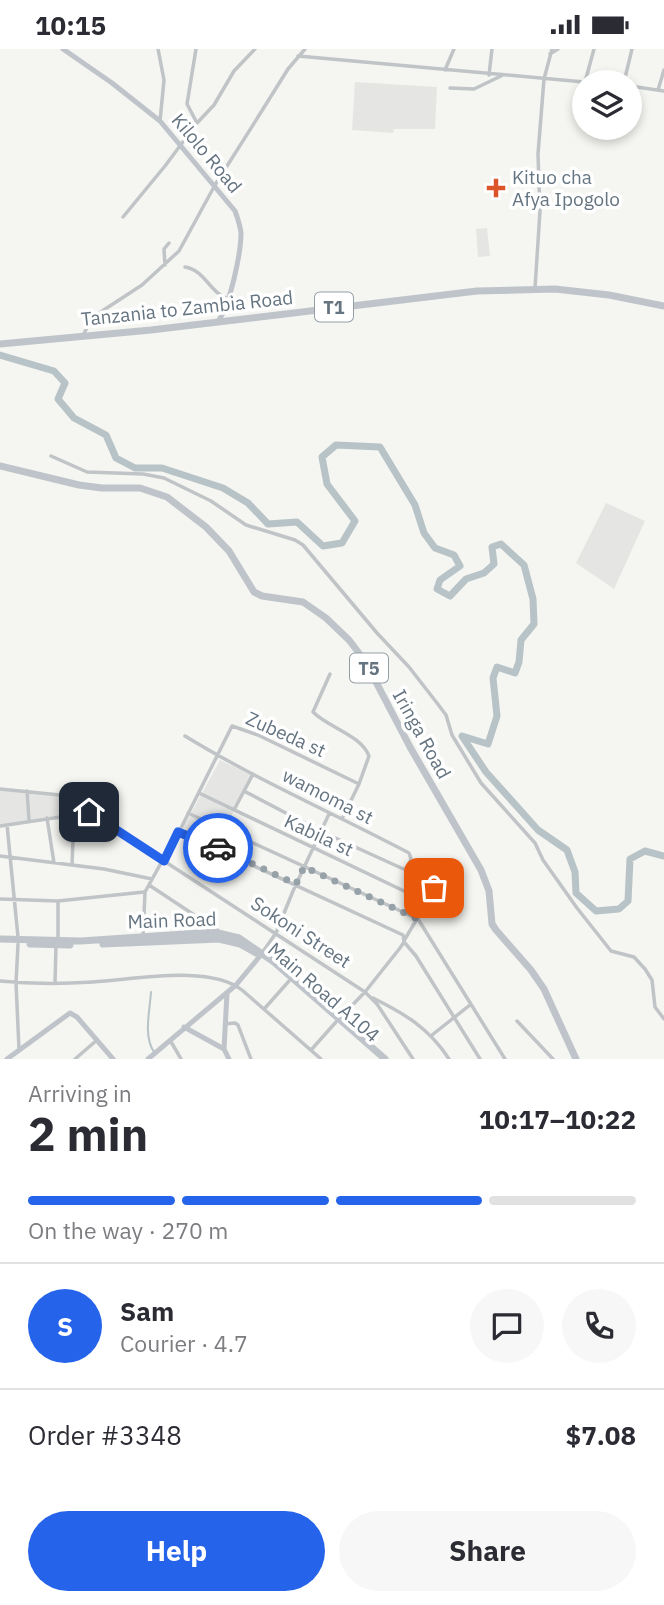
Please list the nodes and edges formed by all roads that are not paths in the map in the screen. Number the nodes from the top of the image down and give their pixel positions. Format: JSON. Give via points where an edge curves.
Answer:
{"nodes":[{"id":1,"x":63,"y":49,"type":"edge"},
{"id":2,"x":158,"y":49,"type":"edge"},
{"id":3,"x":196,"y":49,"type":"edge"},
{"id":4,"x":255,"y":49,"type":"edge"},
{"id":5,"x":305,"y":49,"type":"edge"},
{"id":6,"x":454,"y":49,"type":"edge"},
{"id":7,"x":492,"y":49,"type":"edge"},
{"id":8,"x":558,"y":49,"type":"edge"},
{"id":9,"x":594,"y":49,"type":"edge"},
{"id":10,"x":632,"y":49,"type":"edge"},
{"id":11,"x":551,"y":52,"type":"edge"},
{"id":12,"x":298,"y":56,"type":"junction"},
{"id":13,"x":445,"y":70,"type":"junction"},
{"id":14,"x":588,"y":70,"type":"edge"},
{"id":15,"x":627,"y":70,"type":"edge"},
{"id":16,"x":664,"y":70,"type":"edge"},
{"id":17,"x":489,"y":75,"type":"junction"},
{"id":18,"x":500,"y":76,"type":"junction"},
{"id":19,"x":544,"y":79,"type":"junction"},
{"id":20,"x":572,"y":81,"type":"edge"},
{"id":21,"x":450,"y":88,"type":"dead end"},
{"id":22,"x":642,"y":88,"type":"edge"},
{"id":23,"x":658,"y":90,"type":"junction"},
{"id":24,"x":664,"y":91,"type":"edge"},
{"id":25,"x":160,"y":121,"type":"junction"},
{"id":26,"x":197,"y":123,"type":"junction"},
{"id":27,"x":181,"y":145,"type":"junction"},
{"id":28,"x":215,"y":185,"type":"junction"},
{"id":29,"x":123,"y":217,"type":"dead end"},
{"id":30,"x":169,"y":243,"type":"dead end"},
{"id":31,"x":165,"y":265,"type":"junction"},
{"id":32,"x":185,"y":267,"type":"dead end"},
{"id":33,"x":535,"y":288,"type":"junction"},
{"id":34,"x":228,"y":299,"type":"junction"},
{"id":35,"x":664,"y":306,"type":"edge"},
{"id":36,"x":218,"y":321,"type":"junction"},
{"id":37,"x":83,"y":336,"type":"junction"},
{"id":38,"x":2,"y":344,"type":"edge"},
{"id":39,"x":51,"y":456,"type":"dead end"},
{"id":40,"x":0,"y":466,"type":"edge"},
{"id":41,"x":330,"y":674,"type":"dead end"},
{"id":42,"x":186,"y":736,"type":"dead end"},
{"id":43,"x":217,"y":755,"type":"junction"},
{"id":44,"x":253,"y":774,"type":"junction"},
{"id":45,"x":359,"y":784,"type":"junction"},
{"id":46,"x":0,"y":789,"type":"edge"},
{"id":47,"x":27,"y":790,"type":"junction"},
{"id":48,"x":244,"y":791,"type":"junction"},
{"id":49,"x":199,"y":793,"type":"junction"},
{"id":50,"x":75,"y":803,"type":"junction"},
{"id":51,"x":234,"y":810,"type":"junction"},
{"id":52,"x":188,"y":813,"type":"junction"},
{"id":53,"x":329,"y":814,"type":"junction"},
{"id":54,"x":74,"y":815,"type":"junction"},
{"id":55,"x":47,"y":818,"type":"junction"},
{"id":56,"x":29,"y":820,"type":"junction"},
{"id":57,"x":342,"y":820,"type":"junction"},
{"id":58,"x":7,"y":825,"type":"junction"},
{"id":59,"x":0,"y":826,"type":"edge"},
{"id":60,"x":320,"y":831,"type":"junction"},
{"id":61,"x":178,"y":832,"type":"junction"},
{"id":62,"x":313,"y":848,"type":"junction"},
{"id":63,"x":0,"y":856,"type":"edge"},
{"id":64,"x":10,"y":857,"type":"junction"},
{"id":65,"x":164,"y":861,"type":"junction"},
{"id":66,"x":54,"y":863,"type":"junction"},
{"id":67,"x":72,"y":865,"type":"junction"},
{"id":68,"x":304,"y":867,"type":"junction"},
{"id":69,"x":406,"y":871,"type":"junction"},
{"id":70,"x":152,"y":879,"type":"junction"},
{"id":71,"x":296,"y":884,"type":"junction"},
{"id":72,"x":149,"y":885,"type":"junction"},
{"id":73,"x":145,"y":892,"type":"junction"},
{"id":74,"x":0,"y":899,"type":"edge"},
{"id":75,"x":15,"y":901,"type":"junction"},
{"id":76,"x":58,"y":901,"type":"junction"},
{"id":77,"x":428,"y":902,"type":"junction"},
{"id":78,"x":418,"y":919,"type":"junction"},
{"id":79,"x":276,"y":933,"type":"junction"},
{"id":80,"x":222,"y":936,"type":"junction"},
{"id":81,"x":143,"y":937,"type":"junction"},
{"id":82,"x":0,"y":941,"type":"edge"},
{"id":83,"x":404,"y":941,"type":"junction"},
{"id":84,"x":18,"y":942,"type":"junction"},
{"id":85,"x":57,"y":942,"type":"junction"},
{"id":86,"x":261,"y":955,"type":"junction"},
{"id":87,"x":0,"y":981,"type":"edge"},
{"id":88,"x":289,"y":981,"type":"junction"},
{"id":89,"x":55,"y":982,"type":"junction"},
{"id":90,"x":16,"y":983,"type":"junction"},
{"id":91,"x":236,"y":985,"type":"junction"},
{"id":92,"x":365,"y":992,"type":"junction"},
{"id":93,"x":227,"y":993,"type":"junction"},
{"id":94,"x":371,"y":997,"type":"junction"},
{"id":95,"x":470,"y":1005,"type":"junction"},
{"id":96,"x":264,"y":1009,"type":"junction"},
{"id":97,"x":454,"y":1016,"type":"junction"},
{"id":98,"x":664,"y":1019,"type":"edge"},
{"id":99,"x":337,"y":1021,"type":"junction"},
{"id":100,"x":517,"y":1021,"type":"dead end"},
{"id":101,"x":226,"y":1024,"type":"junction"},
{"id":102,"x":184,"y":1027,"type":"junction"},
{"id":103,"x":432,"y":1035,"type":"junction"},
{"id":104,"x":97,"y":1040,"type":"junction"},
{"id":105,"x":170,"y":1040,"type":"junction"},
{"id":106,"x":19,"y":1049,"type":"junction"},
{"id":107,"x":224,"y":1049,"type":"junction"},
{"id":108,"x":311,"y":1050,"type":"junction"},
{"id":109,"x":7,"y":1059,"type":"edge"},
{"id":110,"x":75,"y":1059,"type":"edge"},
{"id":111,"x":113,"y":1059,"type":"edge"},
{"id":112,"x":148,"y":1059,"type":"edge"},
{"id":113,"x":181,"y":1059,"type":"edge"},
{"id":114,"x":229,"y":1059,"type":"edge"},
{"id":115,"x":251,"y":1059,"type":"edge"},
{"id":116,"x":321,"y":1059,"type":"edge"},
{"id":117,"x":378,"y":1059,"type":"edge"},
{"id":118,"x":385,"y":1059,"type":"edge"},
{"id":119,"x":413,"y":1059,"type":"edge"},
{"id":120,"x":449,"y":1059,"type":"edge"},
{"id":121,"x":480,"y":1059,"type":"edge"},
{"id":122,"x":505,"y":1059,"type":"edge"},
{"id":123,"x":553,"y":1059,"type":"edge"},
{"id":124,"x":576,"y":1059,"type":"edge"}],
"edges":[{"from":1,"to":25,"type":"street","name":"Kilolo Road"},
{"from":2,"to":25,"type":"street","via":[[163,80]]},
{"from":3,"to":26,"type":"street","via":[[187,104]]},
{"from":4,"to":26,"type":"street"},
{"from":5,"to":12,"type":"street"},
{"from":6,"to":13,"type":"street"},
{"from":7,"to":17,"type":"street"},
{"from":8,"to":11,"type":"street"},
{"from":9,"to":14,"type":"street"},
{"from":10,"to":15,"type":"street"},
{"from":11,"to":19,"type":"street"},
{"from":12,"to":13,"type":"street"},
{"from":12,"to":28,"type":"street"},
{"from":13,"to":17,"type":"street"},
{"from":16,"to":23,"type":"street"},
{"from":17,"to":18,"type":"street"},
{"from":18,"to":19,"type":"street"},
{"from":18,"to":21,"type":"street","via":[[474,89]]},
{"from":19,"to":20,"type":"street"},
{"from":19,"to":33,"type":"street"},
{"from":22,"to":23,"type":"street"},
{"from":23,"to":24,"type":"street"},
{"from":25,"to":27,"type":"street","name":"Kilolo Road"},
{"from":26,"to":27,"type":"street"},
{"from":27,"to":28,"type":"street","name":"Kilolo Road"},
{"from":27,"to":29,"type":"street"},
{"from":28,"to":31,"type":"street","via":[[179,251]]},
{"from":28,"to":34,"type":"street","name":"Kilolo Road","via":[[240,224]]},
{"from":30,"to":31,"type":"street","via":[[164,249]]},
{"from":31,"to":37,"type":"street","via":[[93,317]]},
{"from":32,"to":34,"type":"street","via":[[200,272],[213,290]]},
{"from":33,"to":35,"type":"highway","name":"Tanzania to Zambia Road","number":"T1"},
{"from":33,"to":36,"type":"highway","name":"Tanzania to Zambia Road","number":"T1"},
{"from":34,"to":36,"type":"street","name":"Kilolo Road"},
{"from":36,"to":37,"type":"highway","name":"Tanzania to Zambia Road","number":"T1"},
{"from":37,"to":38,"type":"highway","name":"Tanzania to Zambia Road","number":"T1"},
{"from":39,"to":98,"type":"street","via":[[87,472],[172,480],[246,525],[303,545],[432,696],[481,782],[535,843],[611,951],[634,957],[645,969],[655,1007]]},
{"from":40,"to":124,"type":"highway","name":"Iringa Road","number":"T5","via":[[79,485],[140,488],[167,497],[229,551],[254,592],[309,605],[349,640],[481,870],[489,891],[492,924],[544,989]]},
{"from":41,"to":45,"type":"street","via":[[313,712],[367,750]]},
{"from":42,"to":43,"type":"street","name":"wamoma st"},
{"from":43,"to":44,"type":"street","name":"wamoma st"},
{"from":43,"to":45,"type":"street","name":"Zubeda st","via":[[229,729],[236,726]]},
{"from":43,"to":49,"type":"street","name":"Zubeda st"},
{"from":44,"to":48,"type":"street"},
{"from":44,"to":53,"type":"street","name":"wamoma st"},
{"from":45,"to":57,"type":"street"},
{"from":46,"to":47,"type":"street","name":"Sokoni Street"},
{"from":47,"to":50,"type":"street","name":"Sokoni Street","via":[[60,795]]},
{"from":47,"to":56,"type":"street"},
{"from":48,"to":51,"type":"street"},
{"from":48,"to":60,"type":"street"},
{"from":49,"to":51,"type":"street","name":"Kabila st"},
{"from":49,"to":52,"type":"street","name":"Zubeda st"},
{"from":50,"to":54,"type":"street"},
{"from":50,"to":65,"type":"street","name":"Sokoni Street"},
{"from":51,"to":62,"type":"street","name":"Kabila st"},
{"from":52,"to":61,"type":"street","name":"Zubeda st"},
{"from":52,"to":68,"type":"street"},
{"from":53,"to":57,"type":"street","name":"wamoma st"},
{"from":53,"to":60,"type":"street"},
{"from":54,"to":55,"type":"street"},
{"from":54,"to":67,"type":"street"},
{"from":55,"to":56,"type":"street"},
{"from":55,"to":66,"type":"street"},
{"from":56,"to":58,"type":"street"},
{"from":57,"to":69,"type":"street","name":"wamoma st","via":[[409,853]]},
{"from":58,"to":59,"type":"street"},
{"from":58,"to":64,"type":"street"},
{"from":60,"to":62,"type":"street"},
{"from":60,"to":69,"type":"street"},
{"from":61,"to":65,"type":"street","name":"Zubeda st"},
{"from":61,"to":71,"type":"street"},
{"from":62,"to":68,"type":"street"},
{"from":62,"to":77,"type":"street","name":"Kabila st"},
{"from":63,"to":64,"type":"street"},
{"from":64,"to":66,"type":"street"},
{"from":64,"to":75,"type":"street"},
{"from":65,"to":70,"type":"street","name":"Zubeda st"},
{"from":65,"to":79,"type":"street","name":"Sokoni Street"},
{"from":66,"to":67,"type":"street"},
{"from":67,"to":70,"type":"street"},
{"from":68,"to":71,"type":"street"},
{"from":68,"to":78,"type":"street"},
{"from":69,"to":77,"type":"street","via":[[434,885]]},
{"from":70,"to":72,"type":"street","name":"Zubeda st"},
{"from":71,"to":79,"type":"street"},
{"from":71,"to":83,"type":"street","via":[[393,929]]},
{"from":72,"to":73,"type":"street","name":"Zubeda st"},
{"from":72,"to":80,"type":"street"},
{"from":73,"to":76,"type":"street"},
{"from":73,"to":81,"type":"street"},
{"from":74,"to":75,"type":"street"},
{"from":75,"to":76,"type":"street"},
{"from":75,"to":84,"type":"street"},
{"from":76,"to":85,"type":"street"},
{"from":77,"to":78,"type":"street"},
{"from":78,"to":83,"type":"street"},
{"from":78,"to":95,"type":"street"},
{"from":79,"to":86,"type":"street"},
{"from":79,"to":92,"type":"street","name":"Sokoni Street"},
{"from":80,"to":81,"type":"highway","name":"Main Road"},
{"from":80,"to":85,"type":"highway","name":"Main Road A104"},
{"from":80,"to":86,"type":"highway","name":"Main Road A104"},
{"from":81,"to":85,"type":"highway","name":"Main Road"},
{"from":82,"to":84,"type":"highway","name":"Main Road"},
{"from":83,"to":92,"type":"street"},
{"from":83,"to":97,"type":"street"},
{"from":84,"to":85,"type":"highway","name":"Main Road"},
{"from":84,"to":90,"type":"street"},
{"from":85,"to":89,"type":"street"},
{"from":86,"to":88,"type":"highway","name":"Main Road A104"},
{"from":86,"to":91,"type":"street"},
{"from":86,"to":99,"type":"highway"},
{"from":87,"to":90,"type":"street"},
{"from":88,"to":96,"type":"street"},
{"from":88,"to":99,"type":"highway","name":"Main Road A104"},
{"from":89,"to":90,"type":"street"},
{"from":89,"to":91,"type":"street","via":[[188,976],[218,978]]},
{"from":90,"to":106,"type":"street"},
{"from":91,"to":93,"type":"street"},
{"from":91,"to":96,"type":"street"},
{"from":92,"to":94,"type":"street","name":"Sokoni Street"},
{"from":92,"to":99,"type":"street"},
{"from":93,"to":101,"type":"street"},
{"from":93,"to":102,"type":"street"},
{"from":94,"to":103,"type":"street"},
{"from":94,"to":119,"type":"street","name":"Sokoni Street"},
{"from":95,"to":97,"type":"street"},
{"from":95,"to":122,"type":"street"},
{"from":96,"to":108,"type":"street"},
{"from":97,"to":103,"type":"street"},
{"from":97,"to":121,"type":"street"},
{"from":99,"to":108,"type":"street"},
{"from":99,"to":117,"type":"highway","name":"Main Road A104"},
{"from":99,"to":118,"type":"highway"},
{"from":100,"to":123,"type":"street"},
{"from":101,"to":107,"type":"street"},
{"from":101,"to":115,"type":"street","via":[[238,1025]]},
{"from":102,"to":105,"type":"street"},
{"from":102,"to":107,"type":"street"},
{"from":103,"to":120,"type":"street"},
{"from":104,"to":106,"type":"street","via":[[70,1013]]},
{"from":104,"to":110,"type":"street"},
{"from":104,"to":111,"type":"street"},
{"from":105,"to":112,"type":"street"},
{"from":105,"to":113,"type":"street"},
{"from":106,"to":109,"type":"street"},
{"from":107,"to":114,"type":"street"},
{"from":108,"to":116,"type":"street"}]}
